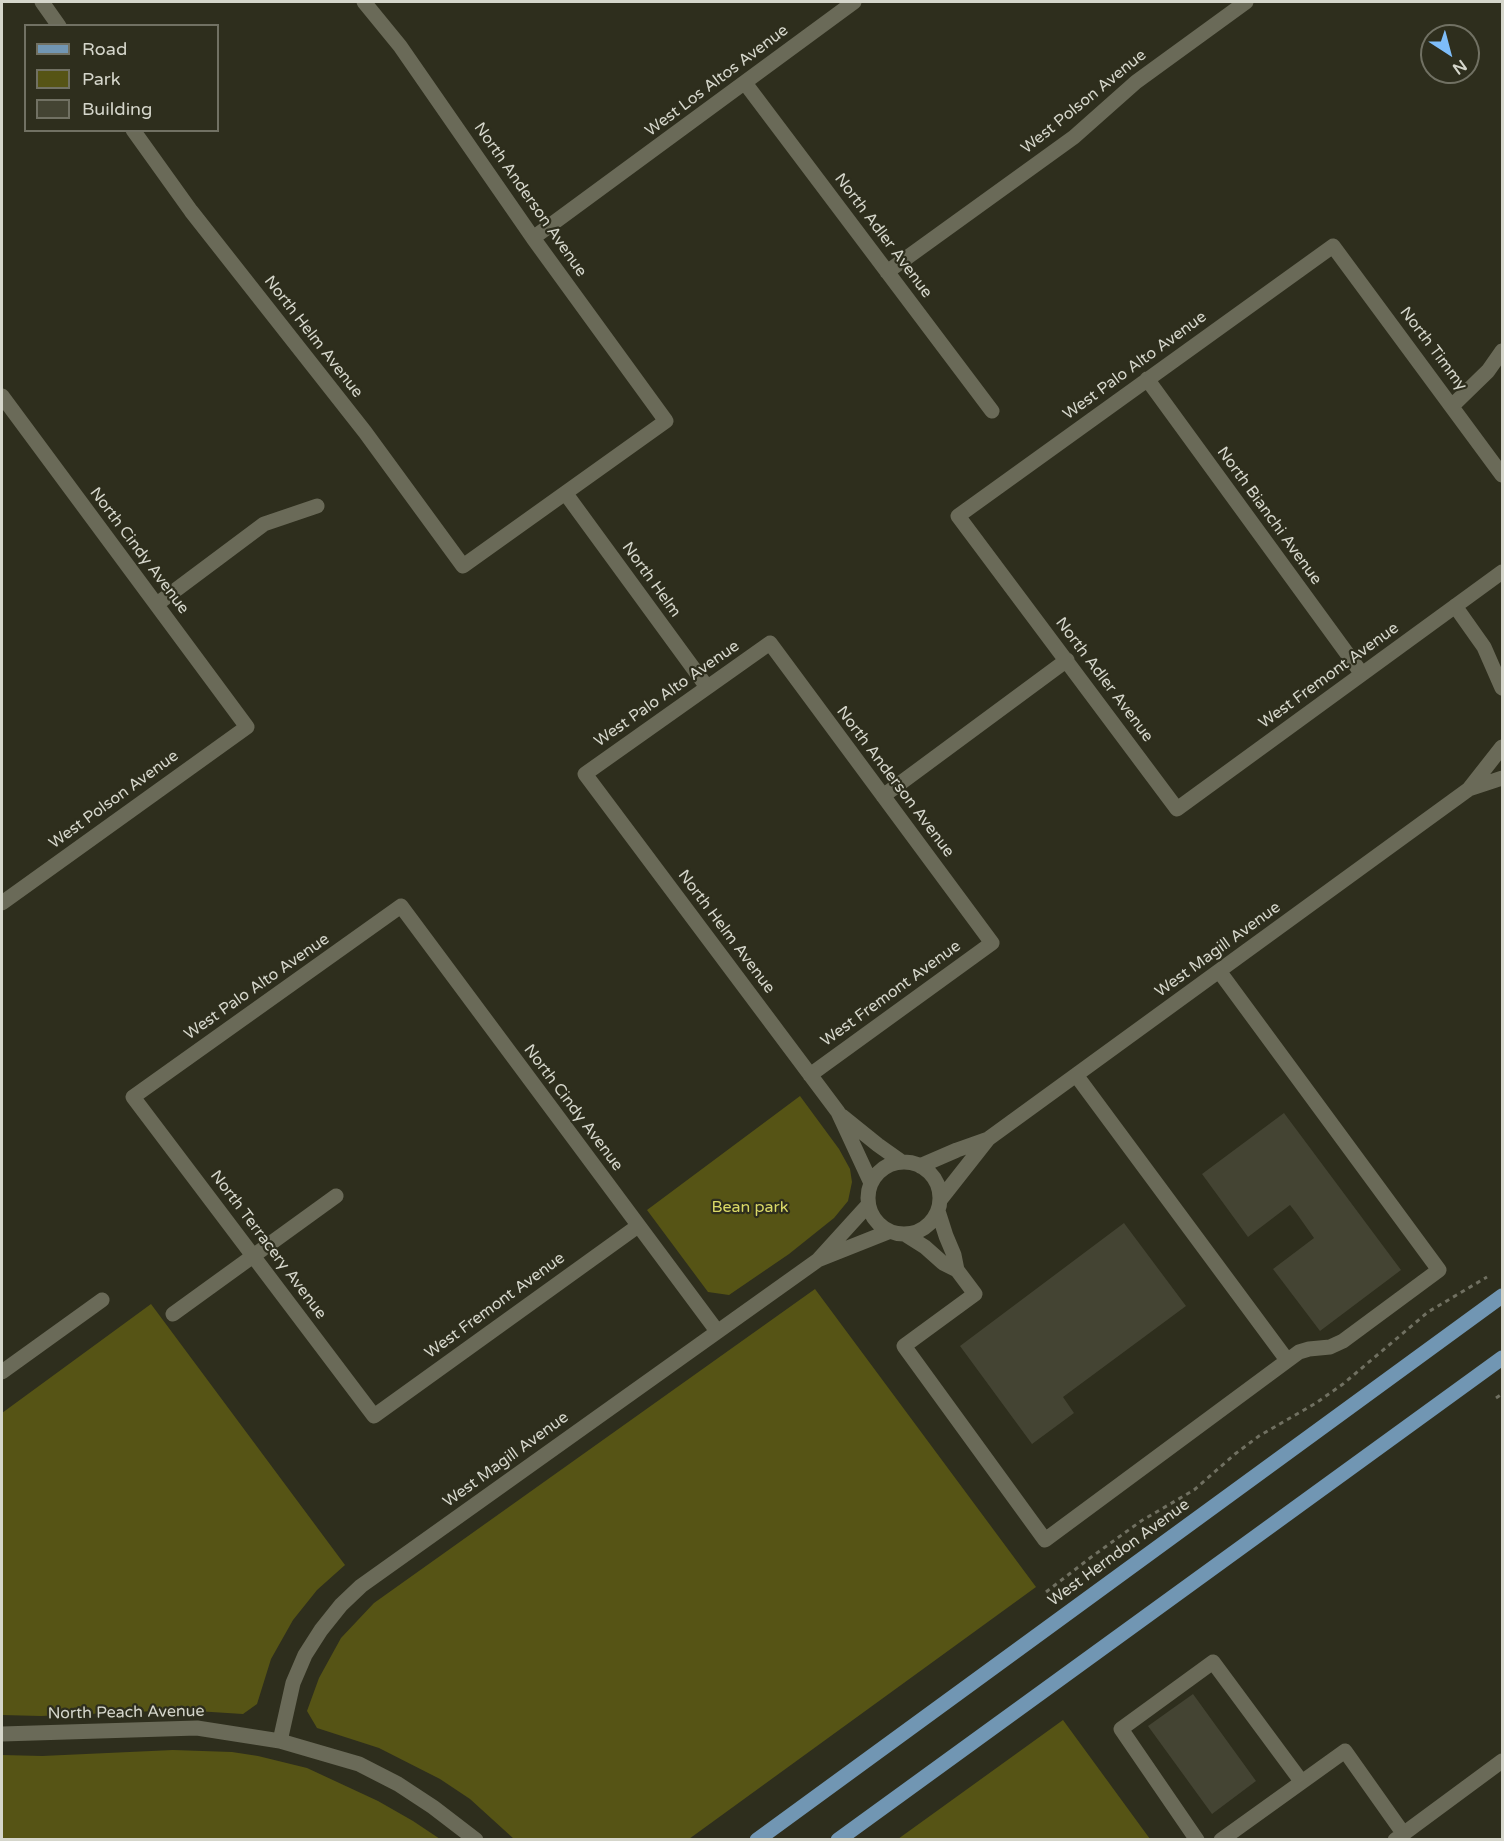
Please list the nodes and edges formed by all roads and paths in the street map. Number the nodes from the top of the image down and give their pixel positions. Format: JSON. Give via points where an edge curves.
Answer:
{"nodes":[{"id":1,"x":42,"y":2,"type":"edge"},
{"id":2,"x":364,"y":2,"type":"edge"},
{"id":3,"x":854,"y":2,"type":"edge"},
{"id":4,"x":1246,"y":2,"type":"edge"},
{"id":5,"x":58,"y":24,"type":"edge"},
{"id":6,"x":745,"y":83,"type":"junction"},
{"id":7,"x":134,"y":132,"type":"edge"},
{"id":8,"x":533,"y":238,"type":"junction"},
{"id":9,"x":1333,"y":246,"type":"joint"},
{"id":10,"x":887,"y":272,"type":"junction"},
{"id":11,"x":1503,"y":351,"type":"edge"},
{"id":12,"x":1148,"y":380,"type":"junction"},
{"id":13,"x":2,"y":396,"type":"edge"},
{"id":14,"x":1452,"y":406,"type":"junction"},
{"id":15,"x":992,"y":411,"type":"dead end"},
{"id":16,"x":1503,"y":475,"type":"edge"},
{"id":17,"x":566,"y":494,"type":"junction"},
{"id":18,"x":317,"y":506,"type":"dead end"},
{"id":19,"x":958,"y":516,"type":"joint"},
{"id":20,"x":1503,"y":572,"type":"edge"},
{"id":21,"x":157,"y":604,"type":"junction"},
{"id":22,"x":1455,"y":606,"type":"junction"},
{"id":23,"x":770,"y":643,"type":"joint"},
{"id":24,"x":1484,"y":647,"type":"junction"},
{"id":25,"x":1067,"y":660,"type":"junction"},
{"id":26,"x":1503,"y":662,"type":"edge"},
{"id":27,"x":1362,"y":674,"type":"junction"},
{"id":28,"x":707,"y":687,"type":"junction"},
{"id":29,"x":1503,"y":688,"type":"edge"},
{"id":30,"x":247,"y":726,"type":"joint"},
{"id":31,"x":1503,"y":747,"type":"edge"},
{"id":32,"x":585,"y":774,"type":"joint"},
{"id":33,"x":1503,"y":778,"type":"edge"},
{"id":34,"x":1469,"y":789,"type":"junction"},
{"id":35,"x":883,"y":796,"type":"junction"},
{"id":36,"x":1177,"y":808,"type":"joint"},
{"id":37,"x":2,"y":903,"type":"edge"},
{"id":38,"x":401,"y":906,"type":"joint"},
{"id":39,"x":992,"y":943,"type":"joint"},
{"id":40,"x":1219,"y":971,"type":"junction"},
{"id":41,"x":810,"y":1075,"type":"junction"},
{"id":42,"x":1076,"y":1075,"type":"junction"},
{"id":43,"x":134,"y":1097,"type":"joint"},
{"id":44,"x":838,"y":1112,"type":"junction"},
{"id":45,"x":988,"y":1139,"type":"junction"},
{"id":46,"x":902,"y":1162,"type":"junction"},
{"id":47,"x":920,"y":1166,"type":"junction"},
{"id":48,"x":871,"y":1183,"type":"junction"},
{"id":49,"x":336,"y":1196,"type":"dead end"},
{"id":50,"x":868,"y":1205,"type":"junction"},
{"id":51,"x":939,"y":1206,"type":"junction"},
{"id":52,"x":638,"y":1226,"type":"junction"},
{"id":53,"x":888,"y":1232,"type":"junction"},
{"id":54,"x":906,"y":1235,"type":"junction"},
{"id":55,"x":253,"y":1256,"type":"junction"},
{"id":56,"x":818,"y":1260,"type":"junction"},
{"id":57,"x":957,"y":1270,"type":"junction"},
{"id":58,"x":1487,"y":1277,"type":"dead end"},
{"id":59,"x":1503,"y":1296,"type":"edge"},
{"id":60,"x":102,"y":1300,"type":"dead end"},
{"id":61,"x":173,"y":1314,"type":"dead end"},
{"id":62,"x":717,"y":1332,"type":"junction"},
{"id":63,"x":1503,"y":1358,"type":"edge"},
{"id":64,"x":1287,"y":1360,"type":"junction"},
{"id":65,"x":2,"y":1372,"type":"edge"},
{"id":66,"x":1503,"y":1395,"type":"edge"},
{"id":67,"x":1496,"y":1398,"type":"dead end"},
{"id":68,"x":374,"y":1416,"type":"joint"},
{"id":69,"x":1046,"y":1592,"type":"dead end"},
{"id":70,"x":2,"y":1734,"type":"edge"},
{"id":71,"x":280,"y":1741,"type":"junction"},
{"id":72,"x":1503,"y":1761,"type":"edge"},
{"id":73,"x":1301,"y":1781,"type":"junction"},
{"id":74,"x":1399,"y":1836,"type":"edge"},
{"id":75,"x":477,"y":1839,"type":"edge"},
{"id":76,"x":757,"y":1839,"type":"edge"},
{"id":77,"x":837,"y":1839,"type":"edge"},
{"id":78,"x":1197,"y":1839,"type":"edge"},
{"id":79,"x":1221,"y":1839,"type":"edge"}],
"edges":[{"from":1,"to":5,"type":"street"},
{"from":2,"to":8,"type":"street","name":"North Anderson Avenue","via":[[400,46]]},
{"from":3,"to":6,"type":"street","name":"West Los Altos Avenue"},
{"from":4,"to":10,"type":"street","name":"West Polson Avenue","via":[[1136,81],[1074,137]]},
{"from":6,"to":8,"type":"street","name":"West Los Altos Avenue"},
{"from":6,"to":10,"type":"street","name":"North Adler Avenue"},
{"from":7,"to":17,"type":"street","name":"North Helm Avenue","via":[[463,566]]},
{"from":8,"to":17,"type":"street","name":"North Anderson Avenue","via":[[666,421]]},
{"from":9,"to":12,"type":"street","name":"West Palo Alto Avenue"},
{"from":9,"to":14,"type":"street","name":"North Timmy"},
{"from":10,"to":15,"type":"street","name":"North Adler Avenue"},
{"from":11,"to":14,"type":"street"},
{"from":12,"to":19,"type":"street","name":"West Palo Alto Avenue"},
{"from":12,"to":27,"type":"street","name":"North Bianchi Avenue"},
{"from":13,"to":21,"type":"street","name":"North Cindy Avenue"},
{"from":14,"to":16,"type":"street","name":"North Timmy"},
{"from":17,"to":28,"type":"street","name":"North Helm"},
{"from":18,"to":21,"type":"street","via":[[264,524]]},
{"from":19,"to":25,"type":"street","name":"North Adler Avenue"},
{"from":20,"to":22,"type":"street","name":"West Fremont Avenue"},
{"from":21,"to":30,"type":"street","name":"North Cindy Avenue"},
{"from":22,"to":24,"type":"street"},
{"from":22,"to":27,"type":"street","name":"West Fremont Avenue"},
{"from":23,"to":28,"type":"street","name":"West Palo Alto Avenue"},
{"from":23,"to":35,"type":"street","name":"North Anderson Avenue"},
{"from":24,"to":26,"type":"street"},
{"from":24,"to":29,"type":"street"},
{"from":25,"to":35,"type":"street"},
{"from":25,"to":36,"type":"street","name":"North Adler Avenue"},
{"from":27,"to":36,"type":"street","name":"West Fremont Avenue"},
{"from":28,"to":32,"type":"street","name":"West Palo Alto Avenue"},
{"from":30,"to":37,"type":"street","name":"West Polson Avenue"},
{"from":31,"to":34,"type":"street","name":"West Magill Avenue"},
{"from":32,"to":41,"type":"street","name":"North Helm Avenue"},
{"from":33,"to":34,"type":"street","name":"West Magill Avenue"},
{"from":34,"to":40,"type":"street","name":"West Magill Avenue"},
{"from":35,"to":39,"type":"street","name":"North Anderson Avenue"},
{"from":38,"to":43,"type":"street","name":"West Palo Alto Avenue"},
{"from":38,"to":52,"type":"street","name":"North Cindy Avenue"},
{"from":39,"to":41,"type":"street","name":"West Fremont Avenue"},
{"from":40,"to":42,"type":"street","name":"West Magill Avenue"},
{"from":40,"to":64,"type":"street","via":[[1439,1270],[1343,1341],[1309,1349]]},
{"from":41,"to":44,"type":"street","name":"North Helm Avenue"},
{"from":42,"to":45,"type":"street","name":"West Magill Avenue"},
{"from":42,"to":64,"type":"street"},
{"from":43,"to":55,"type":"street","name":"North Terracery Avenue"},
{"from":44,"to":46,"type":"street","name":"North Helm Avenue"},
{"from":44,"to":48,"type":"street","name":"North Helm Avenue"},
{"from":45,"to":47,"type":"street","name":"West Magill Avenue"},
{"from":45,"to":51,"type":"street","name":"West Magill Avenue"},
{"from":46,"to":47,"type":"street"},
{"from":46,"to":48,"type":"street","via":[[879,1172]]},
{"from":47,"to":51,"type":"street","via":[[938,1186]]},
{"from":48,"to":50,"type":"street"},
{"from":49,"to":55,"type":"street"},
{"from":50,"to":53,"type":"street","via":[[874,1221]]},
{"from":50,"to":56,"type":"street","name":"West Magill Avenue"},
{"from":51,"to":54,"type":"street","via":[[923,1230]]},
{"from":51,"to":57,"type":"street"},
{"from":52,"to":62,"type":"street","name":"North Cindy Avenue"},
{"from":52,"to":68,"type":"street","name":"West Fremont Avenue"},
{"from":53,"to":54,"type":"street"},
{"from":53,"to":56,"type":"street","name":"West Magill Avenue"},
{"from":54,"to":57,"type":"street"},
{"from":55,"to":61,"type":"street"},
{"from":55,"to":68,"type":"street","name":"North Terracery Avenue"},
{"from":56,"to":62,"type":"street","name":"West Magill Avenue"},
{"from":57,"to":64,"type":"street","via":[[975,1294],[904,1346],[1045,1540]]},
{"from":58,"to":69,"type":"path","via":[[1428,1312],[1343,1384],[1259,1436],[1194,1490],[1142,1521]]},
{"from":59,"to":76,"type":"main road","name":"West Herndon Avenue"},
{"from":60,"to":65,"type":"street"},
{"from":62,"to":71,"type":"street","name":"West Magill Avenue","via":[[361,1586],[340,1605],[305,1655],[293,1683]]},
{"from":63,"to":77,"type":"main road"},
{"from":66,"to":67,"type":"path"},
{"from":70,"to":71,"type":"street","name":"North Peach Avenue","via":[[197,1728]]},
{"from":71,"to":75,"type":"street","name":"North Peach Avenue","via":[[359,1764],[398,1784]]},
{"from":72,"to":74,"type":"street"},
{"from":73,"to":74,"type":"street","via":[[1346,1751]]},
{"from":73,"to":78,"type":"street","via":[[1213,1662],[1121,1729]]},
{"from":73,"to":79,"type":"street"}]}
